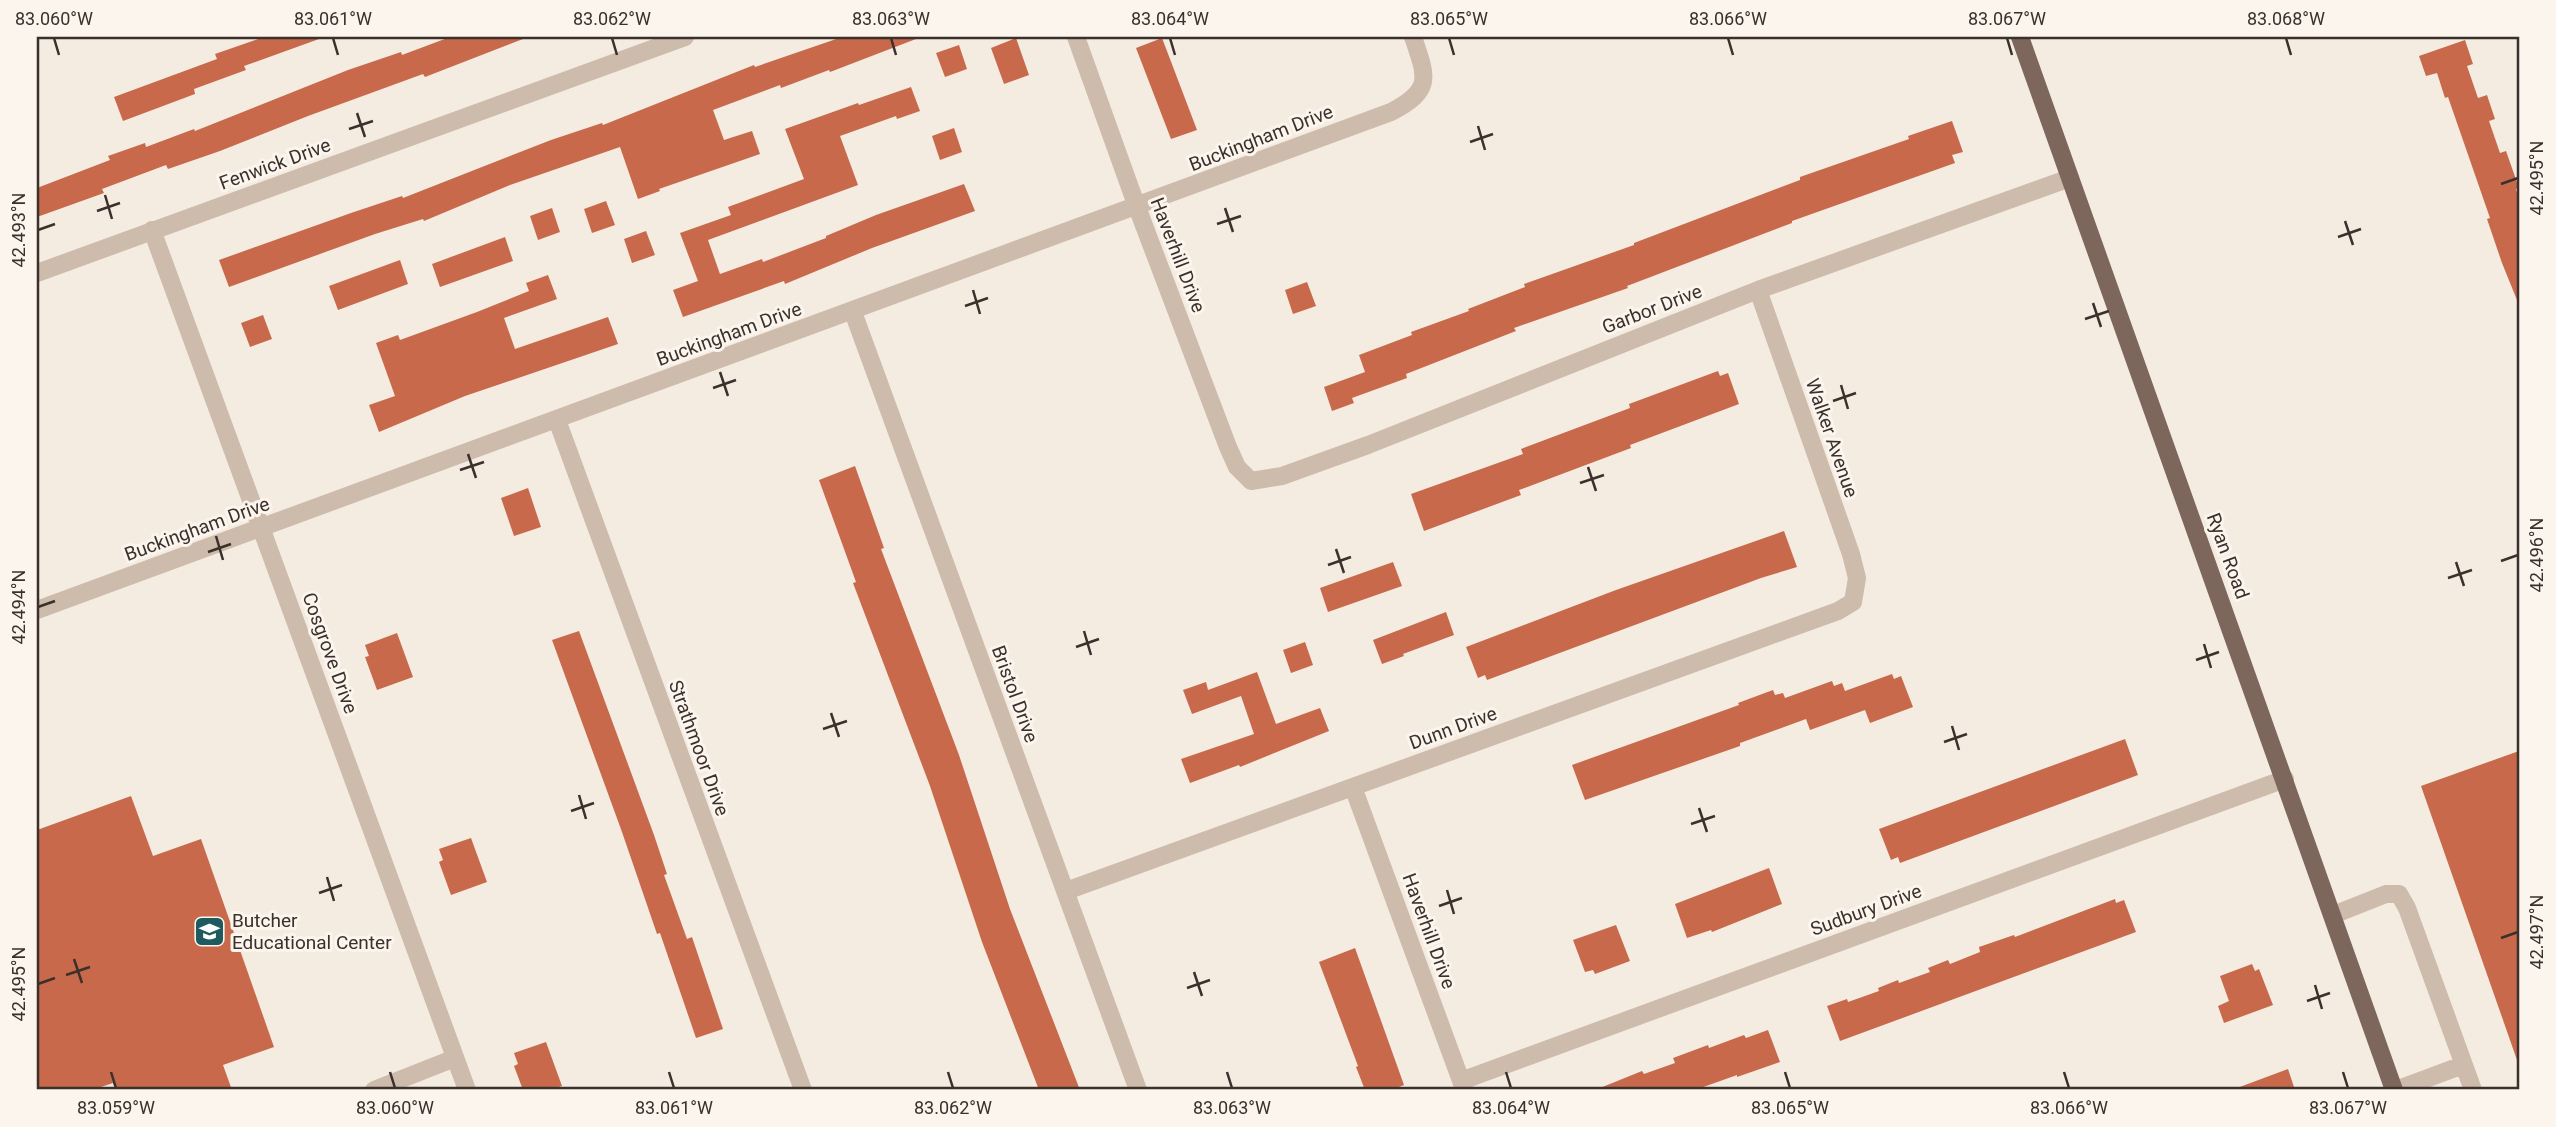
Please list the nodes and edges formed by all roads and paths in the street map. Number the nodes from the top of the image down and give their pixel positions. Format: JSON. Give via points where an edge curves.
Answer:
{"nodes":[{"id":1,"x":685,"y":37,"type":"edge"},
{"id":2,"x":1076,"y":37,"type":"edge"},
{"id":3,"x":1413,"y":37,"type":"edge"},
{"id":4,"x":2020,"y":37,"type":"edge"},
{"id":5,"x":2070,"y":178,"type":"junction"},
{"id":6,"x":1137,"y":207,"type":"junction"},
{"id":7,"x":152,"y":230,"type":"junction"},
{"id":8,"x":37,"y":273,"type":"edge"},
{"id":9,"x":1758,"y":290,"type":"junction"},
{"id":10,"x":853,"y":312,"type":"junction"},
{"id":11,"x":557,"y":420,"type":"junction"},
{"id":12,"x":1251,"y":481,"type":"joint"},
{"id":13,"x":261,"y":527,"type":"junction"},
{"id":14,"x":1853,"y":601,"type":"joint"},
{"id":15,"x":37,"y":610,"type":"edge"},
{"id":16,"x":2285,"y":779,"type":"junction"},
{"id":17,"x":1353,"y":787,"type":"junction"},
{"id":18,"x":1066,"y":891,"type":"junction"},
{"id":19,"x":2333,"y":915,"type":"junction"},
{"id":20,"x":455,"y":1058,"type":"junction"},
{"id":21,"x":2463,"y":1065,"type":"junction"},
{"id":22,"x":1463,"y":1085,"type":"edge"},
{"id":23,"x":374,"y":1090,"type":"edge"},
{"id":24,"x":467,"y":1090,"type":"edge"},
{"id":25,"x":803,"y":1090,"type":"edge"},
{"id":26,"x":1138,"y":1090,"type":"edge"},
{"id":27,"x":2395,"y":1090,"type":"edge"},
{"id":28,"x":2473,"y":1090,"type":"edge"}],
"edges":[{"from":1,"to":7,"type":"street","name":"Fenwick Drive"},
{"from":2,"to":6,"type":"street","name":"Haverhill Drive"},
{"from":3,"to":6,"type":"street","name":"Buckingham Drive","via":[[1424,69],[1414,100]]},
{"from":4,"to":5,"type":"main road","name":"Ryan Road"},
{"from":5,"to":9,"type":"street","name":"Garbor Drive"},
{"from":5,"to":16,"type":"main road","name":"Ryan Road"},
{"from":6,"to":10,"type":"street","name":"Buckingham Drive"},
{"from":6,"to":12,"type":"street","name":"Haverhill Drive","via":[[1228,447],[1237,467]]},
{"from":7,"to":8,"type":"street","name":"Fenwick Drive"},
{"from":7,"to":13,"type":"street","name":"Cosgrove Drive"},
{"from":9,"to":12,"type":"street","name":"Garbor Drive","via":[[1368,445],[1282,476]]},
{"from":9,"to":14,"type":"street","name":"Walker Avenue","via":[[1851,554],[1857,578]]},
{"from":10,"to":11,"type":"street","name":"Buckingham Drive"},
{"from":10,"to":18,"type":"street","name":"Bristol Drive"},
{"from":11,"to":13,"type":"street","name":"Buckingham Drive"},
{"from":11,"to":25,"type":"street","name":"Strathmoor Drive"},
{"from":13,"to":15,"type":"street","name":"Buckingham Drive"},
{"from":13,"to":20,"type":"street","name":"Cosgrove Drive"},
{"from":14,"to":17,"type":"street","name":"Dunn Drive","via":[[1838,611]]},
{"from":16,"to":19,"type":"main road","name":"Ryan Road"},
{"from":16,"to":22,"type":"street","name":"Sudbury Drive"},
{"from":17,"to":18,"type":"street","name":"Dunn Drive"},
{"from":17,"to":22,"type":"street","name":"Haverhill Drive"},
{"from":18,"to":26,"type":"street","name":"Bristol Drive"},
{"from":19,"to":21,"type":"street","via":[[2386,894],[2399,894]]},
{"from":19,"to":27,"type":"main road","name":"Ryan Road"},
{"from":20,"to":23,"type":"street"},
{"from":20,"to":24,"type":"street","name":"Cosgrove Drive"},
{"from":21,"to":27,"type":"street"},
{"from":21,"to":28,"type":"street"}]}
